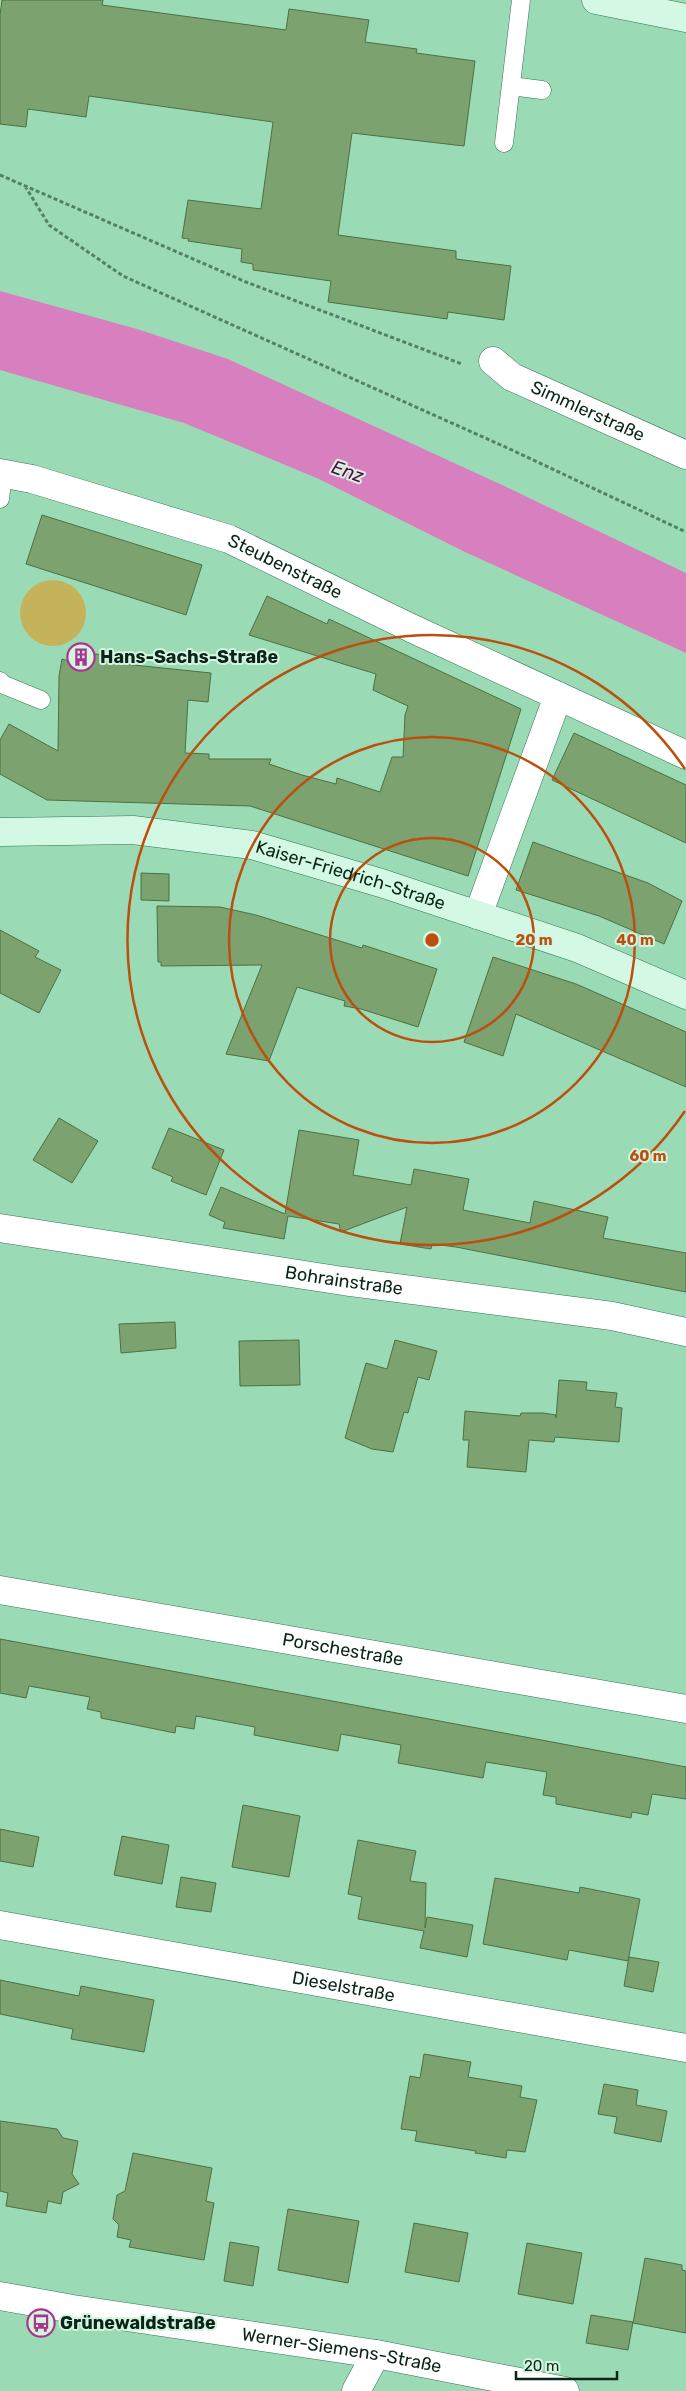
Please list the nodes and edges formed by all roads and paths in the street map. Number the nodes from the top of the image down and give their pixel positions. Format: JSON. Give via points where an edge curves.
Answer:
{"nodes":[{"id":1,"x":521,"y":0,"type":"edge"},
{"id":2,"x":596,"y":0,"type":"edge"},
{"id":3,"x":686,"y":18,"type":"edge"},
{"id":4,"x":511,"y":86,"type":"junction"},
{"id":5,"x":542,"y":90,"type":"dead end"},
{"id":6,"x":504,"y":143,"type":"dead end"},
{"id":7,"x":0,"y":175,"type":"edge"},
{"id":8,"x":25,"y":186,"type":"junction"},
{"id":9,"x":493,"y":361,"type":"joint"},
{"id":10,"x":686,"y":455,"type":"edge"},
{"id":11,"x":1,"y":482,"type":"edge"},
{"id":12,"x":686,"y":532,"type":"edge"},
{"id":13,"x":0,"y":681,"type":"edge"},
{"id":14,"x":558,"y":696,"type":"junction"},
{"id":15,"x":41,"y":700,"type":"dead end"},
{"id":16,"x":686,"y":754,"type":"edge"},
{"id":17,"x":0,"y":832,"type":"edge"},
{"id":18,"x":478,"y":915,"type":"junction"},
{"id":19,"x":686,"y":995,"type":"edge"},
{"id":20,"x":0,"y":1228,"type":"edge"},
{"id":21,"x":686,"y":1332,"type":"edge"},
{"id":22,"x":0,"y":1590,"type":"edge"},
{"id":23,"x":686,"y":1709,"type":"edge"},
{"id":24,"x":0,"y":1925,"type":"edge"},
{"id":25,"x":686,"y":2048,"type":"edge"},
{"id":26,"x":0,"y":2296,"type":"edge"},
{"id":27,"x":376,"y":2354,"type":"junction"},
{"id":28,"x":356,"y":2391,"type":"edge"},
{"id":29,"x":565,"y":2391,"type":"edge"}],
"edges":[{"from":1,"to":4,"type":"lane"},
{"from":2,"to":3,"type":"street"},
{"from":4,"to":5,"type":"lane"},
{"from":4,"to":6,"type":"lane"},
{"from":7,"to":8,"type":"path"},
{"from":8,"to":9,"type":"path","via":[[246,282],[460,365]]},
{"from":8,"to":12,"type":"path","via":[[50,224],[122,276],[512,450]]},
{"from":9,"to":10,"type":"street","name":"Simmlerstraße","via":[[512,377]]},
{"from":11,"to":14,"type":"street","name":"Steubenstraße","via":[[32,479],[229,539]]},
{"from":13,"to":15,"type":"lane"},
{"from":14,"to":16,"type":"street","name":"Steubenstraße"},
{"from":14,"to":18,"type":"street"},
{"from":17,"to":18,"type":"street","name":"Kaiser-Friedrich-Straße","via":[[132,830],[252,845]]},
{"from":18,"to":19,"type":"street","name":"Kaiser-Friedrich-Straße","via":[[577,948]]},
{"from":20,"to":21,"type":"street","name":"Bohrainstraße","via":[[343,1281],[612,1316]]},
{"from":22,"to":23,"type":"street","name":"Porschestraße"},
{"from":24,"to":25,"type":"street","name":"Dieselstraße"},
{"from":26,"to":27,"type":"street","name":"Werner-Siemens-Straße"},
{"from":27,"to":28,"type":"street"},
{"from":27,"to":29,"type":"street","name":"Werner-Siemens-Straße"}]}
